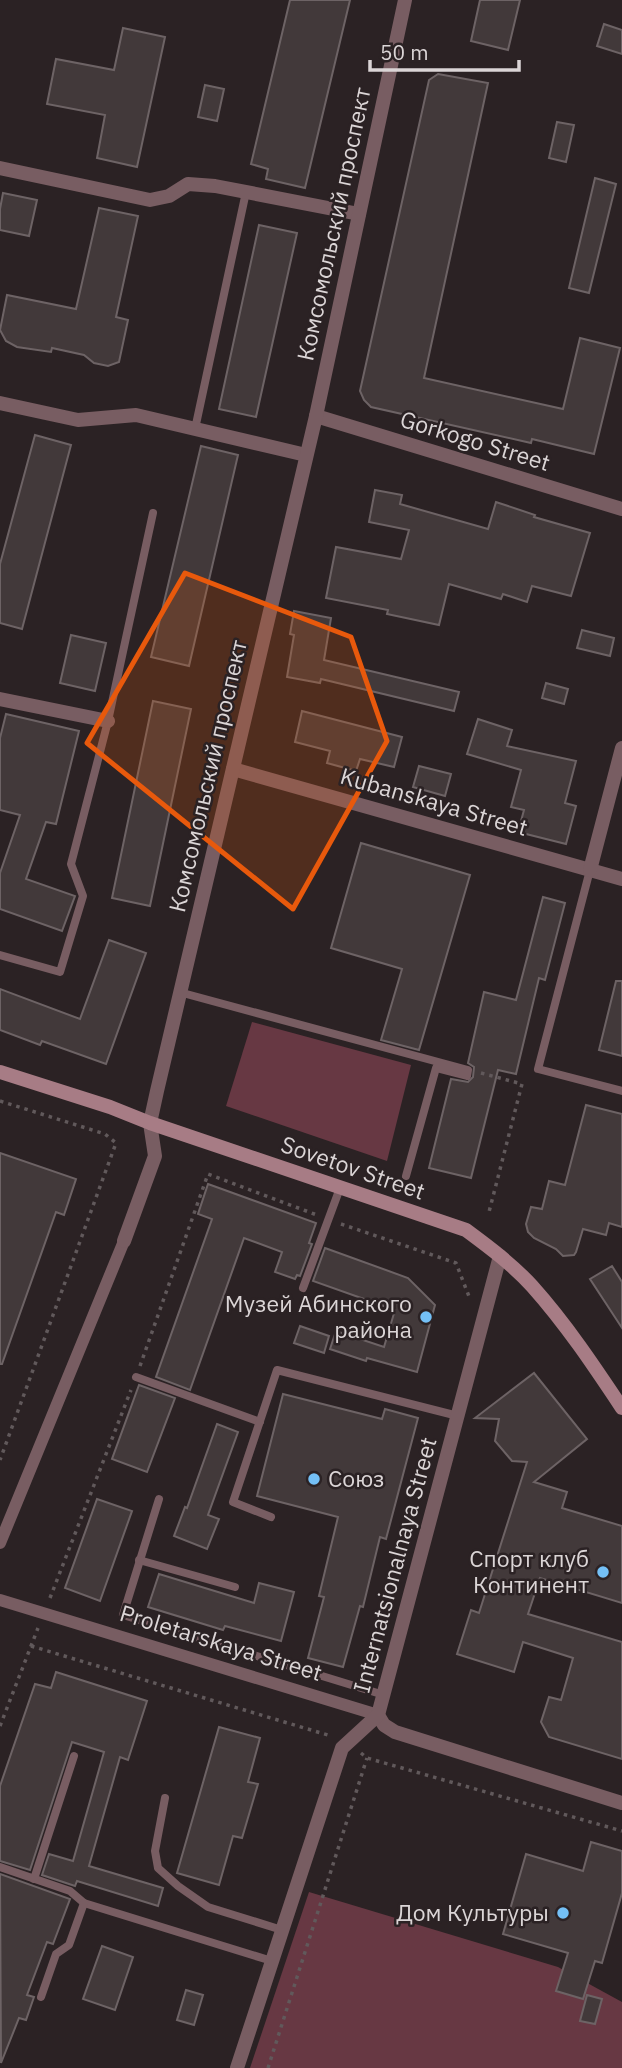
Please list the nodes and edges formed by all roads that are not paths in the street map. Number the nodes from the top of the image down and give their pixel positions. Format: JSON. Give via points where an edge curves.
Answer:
{"nodes":[{"id":1,"x":405,"y":0,"type":"edge"},
{"id":2,"x":0,"y":168,"type":"edge"},
{"id":3,"x":246,"y":192,"type":"junction"},
{"id":4,"x":359,"y":214,"type":"junction"},
{"id":5,"x":0,"y":403,"type":"edge"},
{"id":6,"x":316,"y":416,"type":"junction"},
{"id":7,"x":194,"y":429,"type":"junction"},
{"id":8,"x":306,"y":455,"type":"junction"},
{"id":9,"x":622,"y":509,"type":"edge"},
{"id":10,"x":153,"y":513,"type":"dead end"},
{"id":11,"x":0,"y":699,"type":"edge"},
{"id":12,"x":108,"y":721,"type":"junction"},
{"id":13,"x":622,"y":748,"type":"edge"},
{"id":14,"x":233,"y":769,"type":"junction"},
{"id":15,"x":590,"y":870,"type":"junction"},
{"id":16,"x":622,"y":879,"type":"edge"},
{"id":17,"x":0,"y":955,"type":"edge"},
{"id":18,"x":179,"y":992,"type":"junction"},
{"id":19,"x":0,"y":1072,"type":"edge"},
{"id":20,"x":622,"y":1091,"type":"edge"},
{"id":21,"x":150,"y":1123,"type":"junction"},
{"id":22,"x":406,"y":1176,"type":"dead end"},
{"id":23,"x":340,"y":1188,"type":"junction"},
{"id":24,"x":124,"y":1241,"type":"joint"},
{"id":25,"x":500,"y":1256,"type":"junction"},
{"id":26,"x":303,"y":1288,"type":"dead end"},
{"id":27,"x":136,"y":1377,"type":"road end"},
{"id":28,"x":622,"y":1408,"type":"edge"},
{"id":29,"x":458,"y":1416,"type":"junction"},
{"id":30,"x":260,"y":1422,"type":"junction"},
{"id":31,"x":159,"y":1499,"type":"dead end"},
{"id":32,"x":271,"y":1517,"type":"dead end"},
{"id":33,"x":0,"y":1543,"type":"edge"},
{"id":34,"x":139,"y":1560,"type":"junction"},
{"id":35,"x":235,"y":1587,"type":"dead end"},
{"id":36,"x":0,"y":1600,"type":"edge"},
{"id":37,"x":384,"y":1695,"type":"junction"},
{"id":38,"x":378,"y":1715,"type":"junction"},
{"id":39,"x":74,"y":1756,"type":"dead end"},
{"id":40,"x":165,"y":1798,"type":"dead end"},
{"id":41,"x":622,"y":1803,"type":"edge"},
{"id":42,"x":0,"y":1867,"type":"edge"},
{"id":43,"x":34,"y":1879,"type":"junction"},
{"id":44,"x":84,"y":1903,"type":"junction"},
{"id":45,"x":282,"y":1930,"type":"junction"},
{"id":46,"x":272,"y":1961,"type":"junction"},
{"id":47,"x":41,"y":1997,"type":"dead end"},
{"id":48,"x":237,"y":2068,"type":"edge"}],
"edges":[{"from":1,"to":4,"type":"street","name":"Комсомольский проспект"},
{"from":2,"to":3,"type":"street","via":[[150,200],[169,196],[188,184]]},
{"from":3,"to":4,"type":"street"},
{"from":3,"to":7,"type":"lane"},
{"from":4,"to":6,"type":"street","name":"Комсомольский проспект"},
{"from":5,"to":7,"type":"street","via":[[78,420],[136,415]]},
{"from":6,"to":8,"type":"street","name":"Комсомольский проспект"},
{"from":6,"to":9,"type":"street","name":"Gorkogo Street"},
{"from":7,"to":8,"type":"street"},
{"from":8,"to":14,"type":"street","name":"Комсомольский проспект"},
{"from":10,"to":12,"type":"lane"},
{"from":11,"to":12,"type":"street"},
{"from":12,"to":17,"type":"lane","via":[[71,864],[83,896],[60,972]]},
{"from":13,"to":15,"type":"street"},
{"from":14,"to":15,"type":"street","name":"Kubanskaya Street"},
{"from":14,"to":18,"type":"street","name":"Комсомольский проспект"},
{"from":15,"to":16,"type":"street","name":"Kubanskaya Street"},
{"from":15,"to":20,"type":"lane","via":[[538,1069]]},
{"from":18,"to":21,"type":"street","name":"Комсомольский проспект"},
{"from":18,"to":22,"type":"lane","via":[[468,1070],[467,1076],[436,1069]]},
{"from":19,"to":21,"type":"main road","name":"Sovetov Street"},
{"from":21,"to":23,"type":"main road","name":"Sovetov Street"},
{"from":21,"to":24,"type":"street","name":"Комсомольский проспект","via":[[155,1156]]},
{"from":23,"to":25,"type":"main road","name":"Sovetov Street","via":[[466,1230]]},
{"from":23,"to":26,"type":"lane"},
{"from":24,"to":33,"type":"street","name":"Комсомольский проспект"},
{"from":25,"to":28,"type":"main road","name":"Sovetov Street","via":[[575,1339]]},
{"from":25,"to":29,"type":"street","name":"Internatsionalnaya Street"},
{"from":27,"to":30,"type":"lane"},
{"from":29,"to":30,"type":"lane","via":[[277,1370]]},
{"from":29,"to":37,"type":"street","name":"Internatsionalnaya Street"},
{"from":30,"to":32,"type":"lane","via":[[233,1502]]},
{"from":31,"to":34,"type":"lane"},
{"from":34,"to":35,"type":"lane"},
{"from":34,"to":37,"type":"lane","via":[[122,1615]]},
{"from":36,"to":38,"type":"street","name":"Proletarskaya Street"},
{"from":37,"to":38,"type":"street","name":"Internatsionalnaya Street"},
{"from":38,"to":41,"type":"street","name":"Proletarskaya Street","via":[[395,1732]]},
{"from":38,"to":45,"type":"street","name":"Internatsionalnaya Street","via":[[342,1748]]},
{"from":39,"to":43,"type":"lane"},
{"from":40,"to":45,"type":"lane","via":[[155,1851],[158,1868],[208,1907]]},
{"from":42,"to":43,"type":"lane"},
{"from":43,"to":44,"type":"lane","via":[[70,1891]]},
{"from":44,"to":46,"type":"lane"},
{"from":44,"to":47,"type":"lane","via":[[69,1945],[56,1954]]},
{"from":45,"to":46,"type":"street","name":"Internatsionalnaya Street"},
{"from":46,"to":48,"type":"street","name":"Internatsionalnaya Street"}]}
